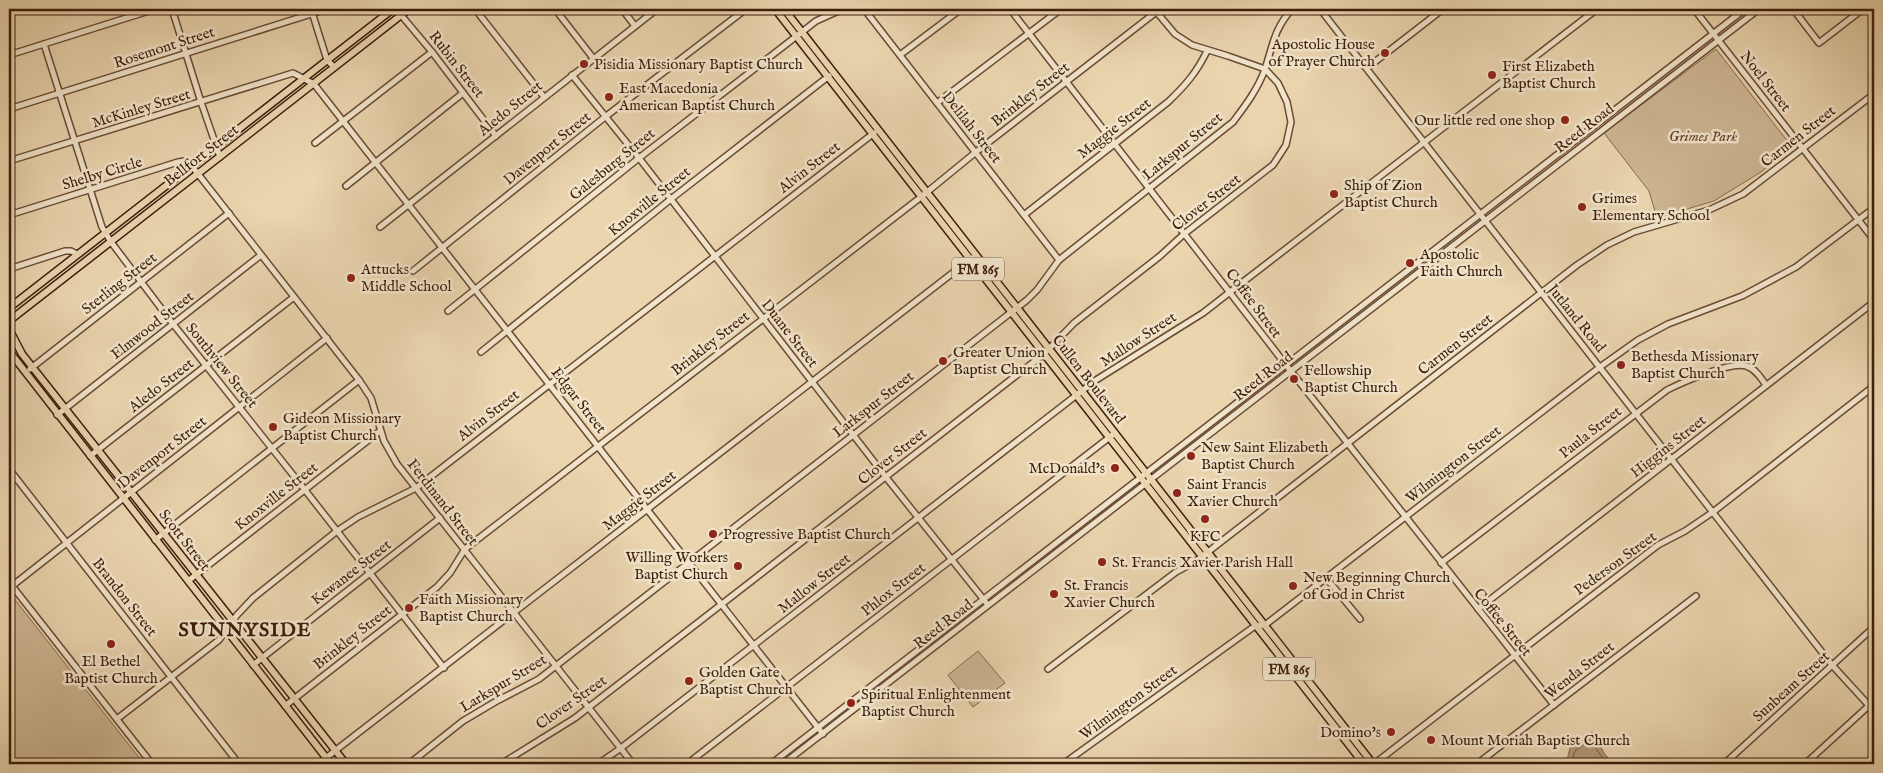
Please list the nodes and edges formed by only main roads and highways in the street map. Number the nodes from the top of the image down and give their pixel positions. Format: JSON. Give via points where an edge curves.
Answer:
{"nodes":[{"id":1,"x":395,"y":9,"type":"edge"},
{"id":2,"x":409,"y":9,"type":"edge"},
{"id":3,"x":775,"y":9,"type":"edge"},
{"id":4,"x":784,"y":9,"type":"edge"},
{"id":5,"x":799,"y":34,"type":"junction"},
{"id":6,"x":263,"y":110,"type":"junction"},
{"id":7,"x":270,"y":118,"type":"junction"},
{"id":8,"x":148,"y":199,"type":"junction"},
{"id":9,"x":154,"y":208,"type":"junction"},
{"id":10,"x":62,"y":266,"type":"junction"},
{"id":11,"x":69,"y":275,"type":"junction"},
{"id":12,"x":9,"y":308,"type":"edge"},
{"id":13,"x":1015,"y":310,"type":"junction"},
{"id":14,"x":9,"y":321,"type":"edge"},
{"id":15,"x":9,"y":329,"type":"edge"},
{"id":16,"x":9,"y":351,"type":"edge"},
{"id":17,"x":1112,"y":435,"type":"junction"},
{"id":18,"x":1148,"y":482,"type":"junction"},
{"id":19,"x":1304,"y":676,"type":"junction"},
{"id":20,"x":1299,"y":681,"type":"junction"},
{"id":21,"x":1338,"y":719,"type":"junction"},
{"id":22,"x":1335,"y":727,"type":"junction"},
{"id":23,"x":331,"y":764,"type":"edge"},
{"id":24,"x":346,"y":764,"type":"edge"},
{"id":25,"x":1364,"y":764,"type":"edge"},
{"id":26,"x":1374,"y":764,"type":"edge"}],
"edges":[{"from":1,"to":6,"type":"main road","name":"Bellfort Street"},
{"from":2,"to":7,"type":"main road","name":"Bellfort Street"},
{"from":3,"to":5,"type":"main road","name":"Cullen Boulevard","number":"FM 865"},
{"from":4,"to":5,"type":"main road","name":"Cullen Boulevard","number":"FM 865"},
{"from":5,"to":13,"type":"main road","name":"Cullen Boulevard","number":"FM 865"},
{"from":6,"to":7,"type":"main road"},
{"from":6,"to":8,"type":"main road","name":"Bellfort Street"},
{"from":7,"to":9,"type":"main road","name":"Bellfort Street"},
{"from":8,"to":9,"type":"main road"},
{"from":8,"to":10,"type":"main road","name":"Bellfort Street"},
{"from":9,"to":11,"type":"main road","name":"Bellfort Street"},
{"from":10,"to":11,"type":"main road"},
{"from":10,"to":12,"type":"main road","name":"Bellfort Street"},
{"from":11,"to":14,"type":"main road","name":"Bellfort Street"},
{"from":13,"to":17,"type":"main road","name":"Cullen Boulevard","number":"FM 865","via":[[1083,391]]},
{"from":13,"to":17,"type":"main road","name":"Cullen Boulevard","number":"FM 865","via":[[1076,396]]},
{"from":15,"to":24,"type":"main road","name":"Scott Street","via":[[33,367]]},
{"from":16,"to":23,"type":"main road","name":"Scott Street"},
{"from":17,"to":18,"type":"main road","name":"Cullen Boulevard","number":"FM 865"},
{"from":18,"to":19,"type":"main road","name":"Cullen Boulevard","number":"FM 865","via":[[1208,552]]},
{"from":18,"to":20,"type":"main road","name":"Cullen Boulevard","number":"FM 865"},
{"from":19,"to":20,"type":"main road"},
{"from":19,"to":21,"type":"main road","name":"Cullen Boulevard","number":"FM 865"},
{"from":20,"to":22,"type":"main road","name":"Cullen Boulevard","number":"FM 865"},
{"from":21,"to":22,"type":"main road"},
{"from":21,"to":26,"type":"main road","name":"Cullen Boulevard","number":"FM 865"},
{"from":22,"to":25,"type":"main road","name":"Cullen Boulevard","number":"FM 865"}]}
